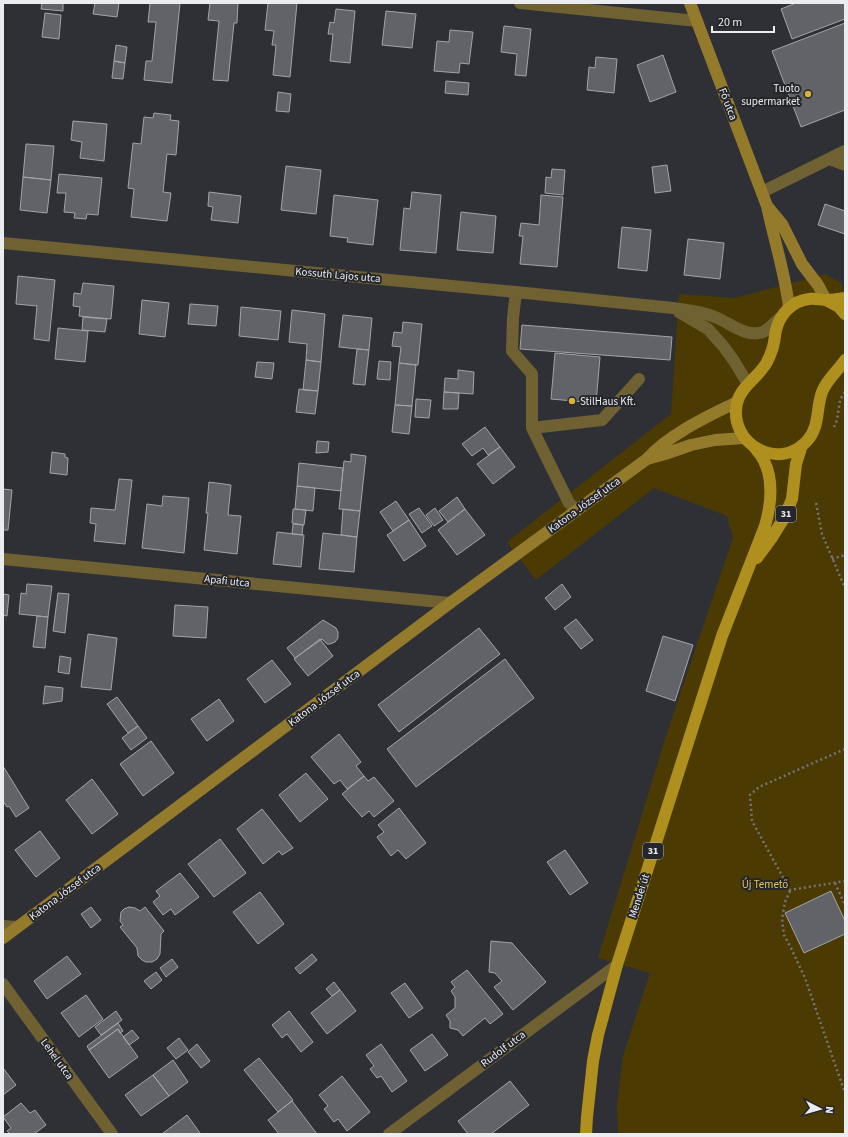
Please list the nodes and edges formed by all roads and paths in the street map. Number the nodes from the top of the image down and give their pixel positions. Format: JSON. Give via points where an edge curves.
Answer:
{"nodes":[{"id":1,"x":520,"y":3,"type":"edge"},
{"id":2,"x":690,"y":3,"type":"edge"},
{"id":3,"x":696,"y":21,"type":"junction"},
{"id":4,"x":845,"y":151,"type":"edge"},
{"id":5,"x":829,"y":159,"type":"junction"},
{"id":6,"x":845,"y":165,"type":"edge"},
{"id":7,"x":762,"y":192,"type":"junction"},
{"id":8,"x":767,"y":206,"type":"junction"},
{"id":9,"x":3,"y":243,"type":"edge"},
{"id":10,"x":516,"y":292,"type":"junction"},
{"id":11,"x":845,"y":298,"type":"edge"},
{"id":12,"x":826,"y":300,"type":"junction"},
{"id":13,"x":789,"y":307,"type":"junction"},
{"id":14,"x":673,"y":308,"type":"junction"},
{"id":15,"x":845,"y":314,"type":"edge"},
{"id":16,"x":780,"y":318,"type":"junction"},
{"id":17,"x":845,"y":360,"type":"edge"},
{"id":18,"x":639,"y":379,"type":"dead end"},
{"id":19,"x":748,"y":384,"type":"junction"},
{"id":20,"x":737,"y":402,"type":"junction"},
{"id":21,"x":532,"y":428,"type":"junction"},
{"id":22,"x":744,"y":438,"type":"junction"},
{"id":23,"x":802,"y":445,"type":"junction"},
{"id":24,"x":756,"y":448,"type":"junction"},
{"id":25,"x":647,"y":459,"type":"junction"},
{"id":26,"x":816,"y":503,"type":"dead end"},
{"id":27,"x":577,"y":510,"type":"junction"},
{"id":28,"x":845,"y":555,"type":"edge"},
{"id":29,"x":3,"y":559,"type":"edge"},
{"id":30,"x":832,"y":559,"type":"junction"},
{"id":31,"x":746,"y":574,"type":"junction"},
{"id":32,"x":845,"y":588,"type":"edge"},
{"id":33,"x":450,"y":603,"type":"junction"},
{"id":34,"x":845,"y":749,"type":"edge"},
{"id":35,"x":845,"y":881,"type":"edge"},
{"id":36,"x":835,"y":883,"type":"junction"},
{"id":37,"x":790,"y":890,"type":"junction"},
{"id":38,"x":845,"y":905,"type":"edge"},
{"id":39,"x":3,"y":926,"type":"edge"},
{"id":40,"x":17,"y":928,"type":"junction"},
{"id":41,"x":3,"y":938,"type":"edge"},
{"id":42,"x":617,"y":965,"type":"junction"},
{"id":43,"x":3,"y":984,"type":"edge"},
{"id":44,"x":845,"y":1093,"type":"edge"},
{"id":45,"x":112,"y":1134,"type":"edge"},
{"id":46,"x":389,"y":1134,"type":"edge"},
{"id":47,"x":586,"y":1134,"type":"edge"}],
"edges":[{"from":1,"to":3,"type":"street"},
{"from":2,"to":3,"type":"main road","name":"Fő utca"},
{"from":3,"to":7,"type":"main road","name":"Fő utca"},
{"from":4,"to":5,"type":"street"},
{"from":5,"to":6,"type":"street"},
{"from":5,"to":7,"type":"street"},
{"from":7,"to":8,"type":"main road","name":"Fő utca"},
{"from":8,"to":12,"type":"main road","name":"Fő utca","via":[[782,224],[802,264]]},
{"from":8,"to":13,"type":"main road","name":"Fő utca"},
{"from":9,"to":10,"type":"street","name":"Kossuth Lajos utca"},
{"from":10,"to":14,"type":"street","name":"Kossuth Lajos utca"},
{"from":10,"to":21,"type":"street","via":[[512,351],[532,374]]},
{"from":11,"to":12,"type":"main road","number":"31"},
{"from":12,"to":13,"type":"main road","number":"31","via":[[810,298]]},
{"from":12,"to":15,"type":"main road","via":[[839,307]]},
{"from":13,"to":16,"type":"main road","number":"31"},
{"from":14,"to":16,"type":"street","name":"Kossuth Lajos utca","via":[[713,316],[748,333],[764,331]]},
{"from":14,"to":19,"type":"street","name":"Kossuth Lajos utca","via":[[708,329],[728,351]]},
{"from":16,"to":19,"type":"main road","number":"31","via":[[770,356],[760,373]]},
{"from":17,"to":23,"type":"main road","number":"31","via":[[826,382],[812,435]]},
{"from":18,"to":21,"type":"street","via":[[602,420]]},
{"from":19,"to":20,"type":"main road","number":"31"},
{"from":20,"to":22,"type":"main road","number":"31","via":[[736,421]]},
{"from":20,"to":25,"type":"main road","name":"Katona József utca","via":[[669,439]]},
{"from":21,"to":27,"type":"street","via":[[569,503]]},
{"from":22,"to":24,"type":"main road","number":"31"},
{"from":22,"to":25,"type":"main road","name":"Katona József utca","via":[[691,445]]},
{"from":23,"to":24,"type":"main road","number":"31","via":[[793,451],[778,454],[767,454]]},
{"from":23,"to":31,"type":"main road","number":"31","via":[[796,464],[792,499],[784,518]]},
{"from":24,"to":31,"type":"main road","number":"31","via":[[769,475],[770,510]]},
{"from":25,"to":27,"type":"main road","name":"Katona József utca"},
{"from":26,"to":30,"type":"path","via":[[822,534]]},
{"from":27,"to":33,"type":"main road","name":"Katona József utca"},
{"from":28,"to":30,"type":"path"},
{"from":29,"to":33,"type":"street","name":"Apafi utca"},
{"from":30,"to":32,"type":"path"},
{"from":31,"to":42,"type":"main road","name":"Mendei út","number":"31","via":[[722,636]]},
{"from":33,"to":40,"type":"main road","name":"Katona József utca"},
{"from":34,"to":37,"type":"path","via":[[759,787],[750,795],[752,821]]},
{"from":35,"to":36,"type":"path"},
{"from":36,"to":37,"type":"path"},
{"from":36,"to":38,"type":"path"},
{"from":37,"to":44,"type":"path","via":[[782,919],[784,935],[805,978]]},
{"from":39,"to":40,"type":"street"},
{"from":40,"to":41,"type":"main road","name":"Katona József utca"},
{"from":42,"to":46,"type":"street","name":"Rudolf utca"},
{"from":42,"to":47,"type":"main road","name":"Mendei út","number":"31","via":[[593,1061]]},
{"from":43,"to":45,"type":"street","name":"Lehel utca"}]}
